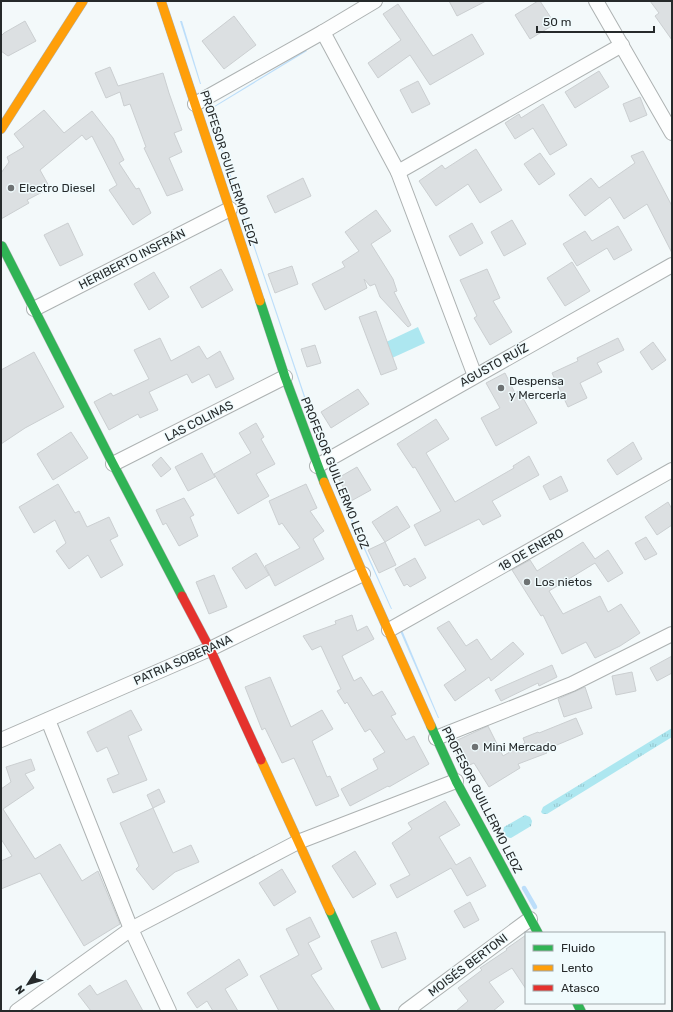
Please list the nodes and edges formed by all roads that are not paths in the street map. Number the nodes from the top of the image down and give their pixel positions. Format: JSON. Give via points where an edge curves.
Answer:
{"nodes":[{"id":1,"x":83,"y":1,"type":"edge"},
{"id":2,"x":161,"y":1,"type":"edge"},
{"id":3,"x":375,"y":1,"type":"edge"},
{"id":4,"x":596,"y":1,"type":"edge"},
{"id":5,"x":323,"y":32,"type":"junction"},
{"id":6,"x":622,"y":45,"type":"junction"},
{"id":7,"x":195,"y":104,"type":"junction"},
{"id":8,"x":1,"y":129,"type":"edge"},
{"id":9,"x":672,"y":133,"type":"edge"},
{"id":10,"x":398,"y":172,"type":"junction"},
{"id":11,"x":230,"y":209,"type":"junction"},
{"id":12,"x":2,"y":246,"type":"dead end"},
{"id":13,"x":672,"y":265,"type":"edge"},
{"id":14,"x":34,"y":309,"type":"junction"},
{"id":15,"x":474,"y":376,"type":"junction"},
{"id":16,"x":286,"y":377,"type":"junction"},
{"id":17,"x":113,"y":464,"type":"junction"},
{"id":18,"x":317,"y":466,"type":"junction"},
{"id":19,"x":672,"y":470,"type":"edge"},
{"id":20,"x":363,"y":574,"type":"junction"},
{"id":21,"x":389,"y":630,"type":"junction"},
{"id":22,"x":672,"y":634,"type":"edge"},
{"id":23,"x":210,"y":649,"type":"junction"},
{"id":24,"x":48,"y":720,"type":"junction"},
{"id":25,"x":436,"y":738,"type":"junction"},
{"id":26,"x":1,"y":740,"type":"edge"},
{"id":27,"x":456,"y":781,"type":"junction"},
{"id":28,"x":298,"y":842,"type":"junction"},
{"id":29,"x":530,"y":919,"type":"junction"},
{"id":30,"x":132,"y":929,"type":"junction"},
{"id":31,"x":537,"y":932,"type":"edge"},
{"id":32,"x":17,"y":1011,"type":"edge"},
{"id":33,"x":169,"y":1011,"type":"edge"},
{"id":34,"x":376,"y":1011,"type":"edge"},
{"id":35,"x":406,"y":1011,"type":"edge"}],
"edges":[{"from":1,"to":8,"type":"street"},
{"from":2,"to":7,"type":"street","name":"PROFESOR GUILLERMO LEOZ"},
{"from":3,"to":5,"type":"street"},
{"from":4,"to":6,"type":"street"},
{"from":5,"to":7,"type":"street"},
{"from":5,"to":10,"type":"street"},
{"from":6,"to":9,"type":"street"},
{"from":6,"to":10,"type":"street"},
{"from":7,"to":11,"type":"street","name":"PROFESOR GUILLERMO LEOZ"},
{"from":10,"to":15,"type":"street"},
{"from":11,"to":14,"type":"street","name":"HERIBERTO INSFRÁN"},
{"from":11,"to":16,"type":"street","name":"PROFESOR GUILLERMO LEOZ"},
{"from":12,"to":14,"type":"street"},
{"from":13,"to":15,"type":"street","name":"AGUSTO RUÍZ"},
{"from":14,"to":17,"type":"street"},
{"from":15,"to":18,"type":"street","name":"AGUSTO RUÍZ"},
{"from":16,"to":17,"type":"street","name":"LAS COLINAS"},
{"from":16,"to":18,"type":"street","name":"PROFESOR GUILLERMO LEOZ"},
{"from":17,"to":23,"type":"street"},
{"from":18,"to":20,"type":"street","name":"PROFESOR GUILLERMO LEOZ"},
{"from":19,"to":21,"type":"street","name":"18 DE ENERO"},
{"from":20,"to":21,"type":"street","name":"PROFESOR GUILLERMO LEOZ"},
{"from":20,"to":23,"type":"street","name":"PATRIA SOBERANA"},
{"from":21,"to":25,"type":"street","name":"PROFESOR GUILLERMO LEOZ"},
{"from":22,"to":25,"type":"street","via":[[572,684]]},
{"from":23,"to":24,"type":"street","name":"PATRIA SOBERANA"},
{"from":23,"to":28,"type":"street"},
{"from":24,"to":26,"type":"street","name":"PATRIA SOBERANA"},
{"from":24,"to":30,"type":"street"},
{"from":25,"to":27,"type":"street","name":"PROFESOR GUILLERMO LEOZ"},
{"from":27,"to":28,"type":"street"},
{"from":27,"to":29,"type":"street","name":"PROFESOR GUILLERMO LEOZ"},
{"from":28,"to":30,"type":"street"},
{"from":28,"to":34,"type":"street"},
{"from":29,"to":31,"type":"street","name":"PROFESOR GUILLERMO LEOZ"},
{"from":29,"to":35,"type":"street","name":"MOISÉS BERTONI"},
{"from":30,"to":32,"type":"street"},
{"from":30,"to":33,"type":"street"}]}
